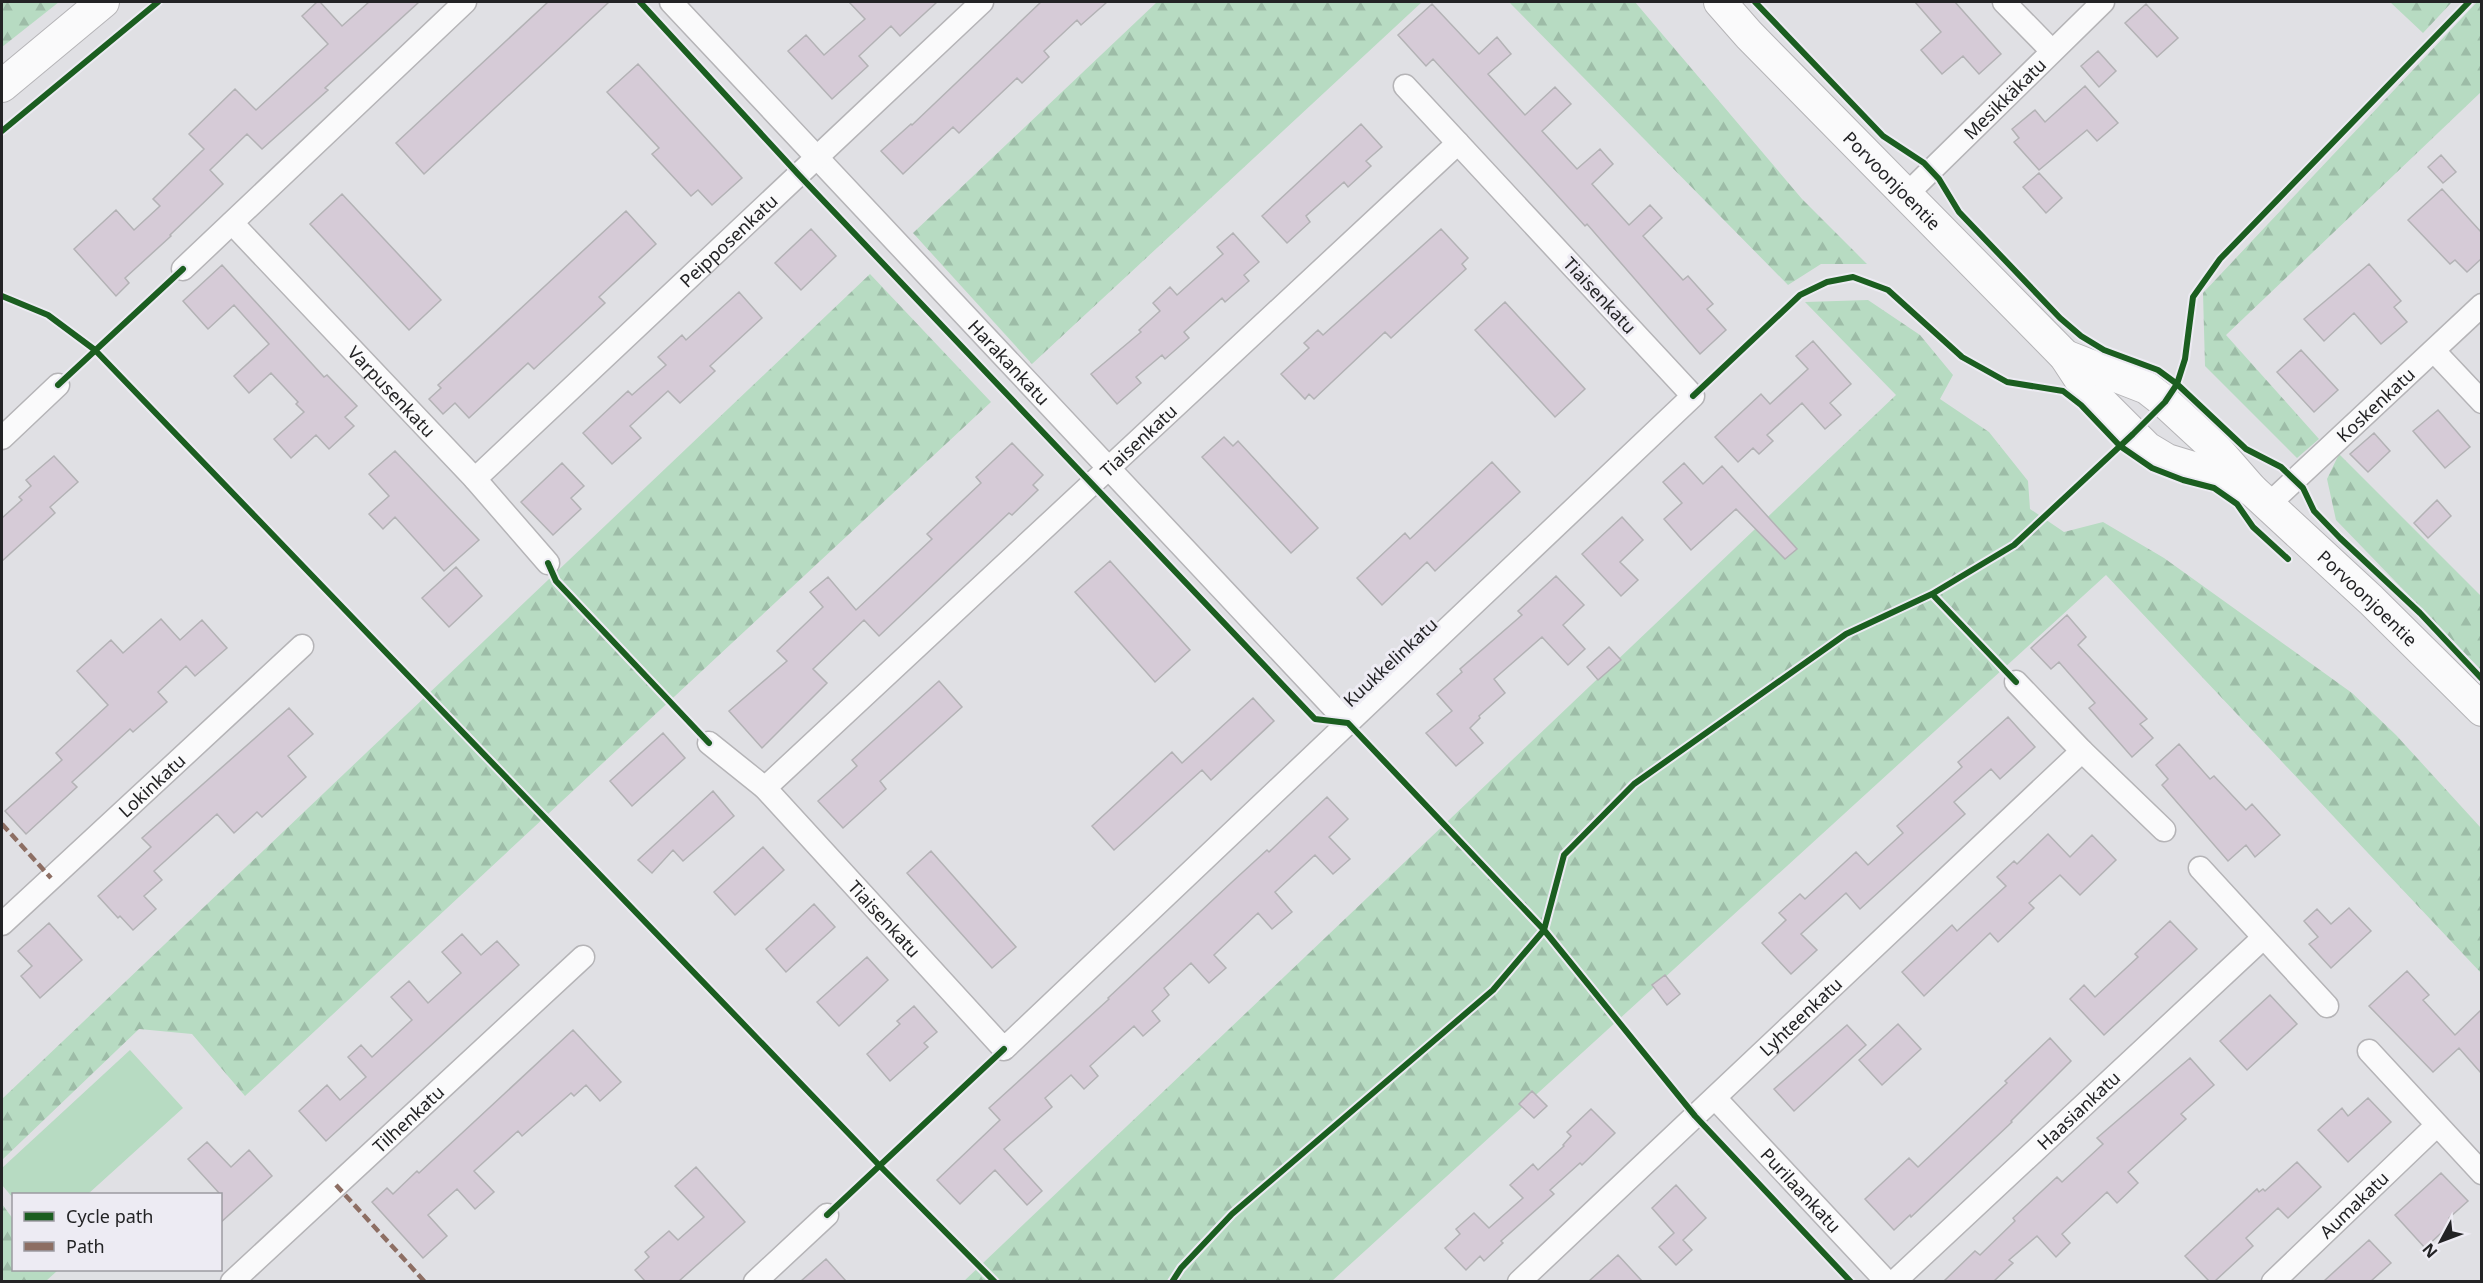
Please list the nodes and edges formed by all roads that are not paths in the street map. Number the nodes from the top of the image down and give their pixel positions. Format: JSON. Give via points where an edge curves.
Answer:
{"nodes":[{"id":1,"x":103,"y":2,"type":"edge"},
{"id":2,"x":465,"y":2,"type":"edge"},
{"id":3,"x":671,"y":2,"type":"edge"},
{"id":4,"x":982,"y":2,"type":"edge"},
{"id":5,"x":1720,"y":2,"type":"edge"},
{"id":6,"x":2004,"y":2,"type":"edge"},
{"id":7,"x":2103,"y":2,"type":"edge"},
{"id":8,"x":2052,"y":51,"type":"junction"},
{"id":9,"x":2,"y":86,"type":"edge"},
{"id":10,"x":1406,"y":86,"type":"dead end"},
{"id":11,"x":1458,"y":142,"type":"junction"},
{"id":12,"x":817,"y":157,"type":"junction"},
{"id":13,"x":1906,"y":195,"type":"junction"},
{"id":14,"x":232,"y":223,"type":"junction"},
{"id":15,"x":183,"y":269,"type":"dead end"},
{"id":16,"x":2481,"y":305,"type":"edge"},
{"id":17,"x":2434,"y":351,"type":"junction"},
{"id":18,"x":2065,"y":356,"type":"junction"},
{"id":19,"x":58,"y":385,"type":"dead end"},
{"id":20,"x":1693,"y":396,"type":"joint"},
{"id":21,"x":2481,"y":402,"type":"edge"},
{"id":22,"x":2,"y":438,"type":"edge"},
{"id":23,"x":1108,"y":468,"type":"junction"},
{"id":24,"x":475,"y":479,"type":"junction"},
{"id":25,"x":2260,"y":497,"type":"junction"},
{"id":26,"x":548,"y":563,"type":"dead end"},
{"id":27,"x":302,"y":646,"type":"dead end"},
{"id":28,"x":2016,"y":682,"type":"dead end"},
{"id":29,"x":2481,"y":710,"type":"edge"},
{"id":30,"x":1348,"y":723,"type":"junction"},
{"id":31,"x":709,"y":743,"type":"dead end"},
{"id":32,"x":2082,"y":751,"type":"junction"},
{"id":33,"x":765,"y":788,"type":"junction"},
{"id":34,"x":2164,"y":830,"type":"dead end"},
{"id":35,"x":2200,"y":867,"type":"dead end"},
{"id":36,"x":2,"y":924,"type":"edge"},
{"id":37,"x":2263,"y":938,"type":"junction"},
{"id":38,"x":583,"y":957,"type":"dead end"},
{"id":39,"x":2327,"y":1006,"type":"dead end"},
{"id":40,"x":1004,"y":1048,"type":"joint"},
{"id":41,"x":2369,"y":1052,"type":"dead end"},
{"id":42,"x":1715,"y":1098,"type":"junction"},
{"id":43,"x":2436,"y":1126,"type":"junction"},
{"id":44,"x":2481,"y":1173,"type":"edge"},
{"id":45,"x":827,"y":1215,"type":"dead end"},
{"id":46,"x":232,"y":1281,"type":"edge"},
{"id":47,"x":755,"y":1281,"type":"edge"},
{"id":48,"x":1519,"y":1281,"type":"edge"},
{"id":49,"x":1887,"y":1281,"type":"edge"},
{"id":50,"x":1894,"y":1281,"type":"edge"},
{"id":51,"x":2272,"y":1281,"type":"edge"}],
"edges":[{"from":1,"to":9,"type":"street"},
{"from":2,"to":14,"type":"street"},
{"from":3,"to":12,"type":"street","name":"Harakankatu"},
{"from":4,"to":12,"type":"street","name":"Peipposenkatu"},
{"from":5,"to":13,"type":"street","name":"Porvoonjoentie"},
{"from":6,"to":8,"type":"street"},
{"from":7,"to":8,"type":"street","name":"Mesikkäkatu"},
{"from":8,"to":13,"type":"street","name":"Mesikkäkatu"},
{"from":10,"to":11,"type":"street","name":"Tiaisenkatu"},
{"from":11,"to":20,"type":"street","name":"Tiaisenkatu"},
{"from":11,"to":23,"type":"street","name":"Tiaisenkatu"},
{"from":12,"to":23,"type":"street","name":"Harakankatu"},
{"from":12,"to":24,"type":"street","name":"Peipposenkatu"},
{"from":13,"to":18,"type":"street","name":"Porvoonjoentie"},
{"from":14,"to":15,"type":"street"},
{"from":14,"to":24,"type":"street","name":"Varpusenkatu"},
{"from":16,"to":17,"type":"street","name":"Koskenkatu"},
{"from":17,"to":21,"type":"street"},
{"from":17,"to":25,"type":"street","name":"Koskenkatu"},
{"from":18,"to":25,"type":"street","name":"Porvoonjoentie","via":[[2147,388],[2217,450]]},
{"from":18,"to":25,"type":"street","name":"Porvoonjoentie","via":[[2084,386],[2147,448],[2167,460],[2223,477]]},
{"from":19,"to":22,"type":"street"},
{"from":20,"to":30,"type":"street","name":"Kuukkelinkatu"},
{"from":23,"to":30,"type":"street","name":"Harakankatu"},
{"from":23,"to":33,"type":"street","name":"Tiaisenkatu"},
{"from":24,"to":26,"type":"street","name":"Varpusenkatu"},
{"from":25,"to":29,"type":"street","name":"Porvoonjoentie"},
{"from":27,"to":36,"type":"street","name":"Lokinkatu"},
{"from":28,"to":32,"type":"street"},
{"from":30,"to":40,"type":"street","name":"Kuukkelinkatu"},
{"from":31,"to":33,"type":"street","name":"Tiaisenkatu"},
{"from":32,"to":34,"type":"street"},
{"from":32,"to":42,"type":"street","name":"Lyhteenkatu"},
{"from":33,"to":40,"type":"street","name":"Tiaisenkatu"},
{"from":35,"to":37,"type":"street"},
{"from":37,"to":39,"type":"street"},
{"from":37,"to":50,"type":"street","name":"Haasiankatu"},
{"from":38,"to":46,"type":"street","name":"Tilhenkatu"},
{"from":41,"to":43,"type":"street"},
{"from":42,"to":48,"type":"street","name":"Lyhteenkatu"},
{"from":42,"to":49,"type":"street","name":"Purilaankatu"},
{"from":43,"to":44,"type":"street"},
{"from":43,"to":51,"type":"street","name":"Aumakatu"},
{"from":45,"to":47,"type":"street"}]}
